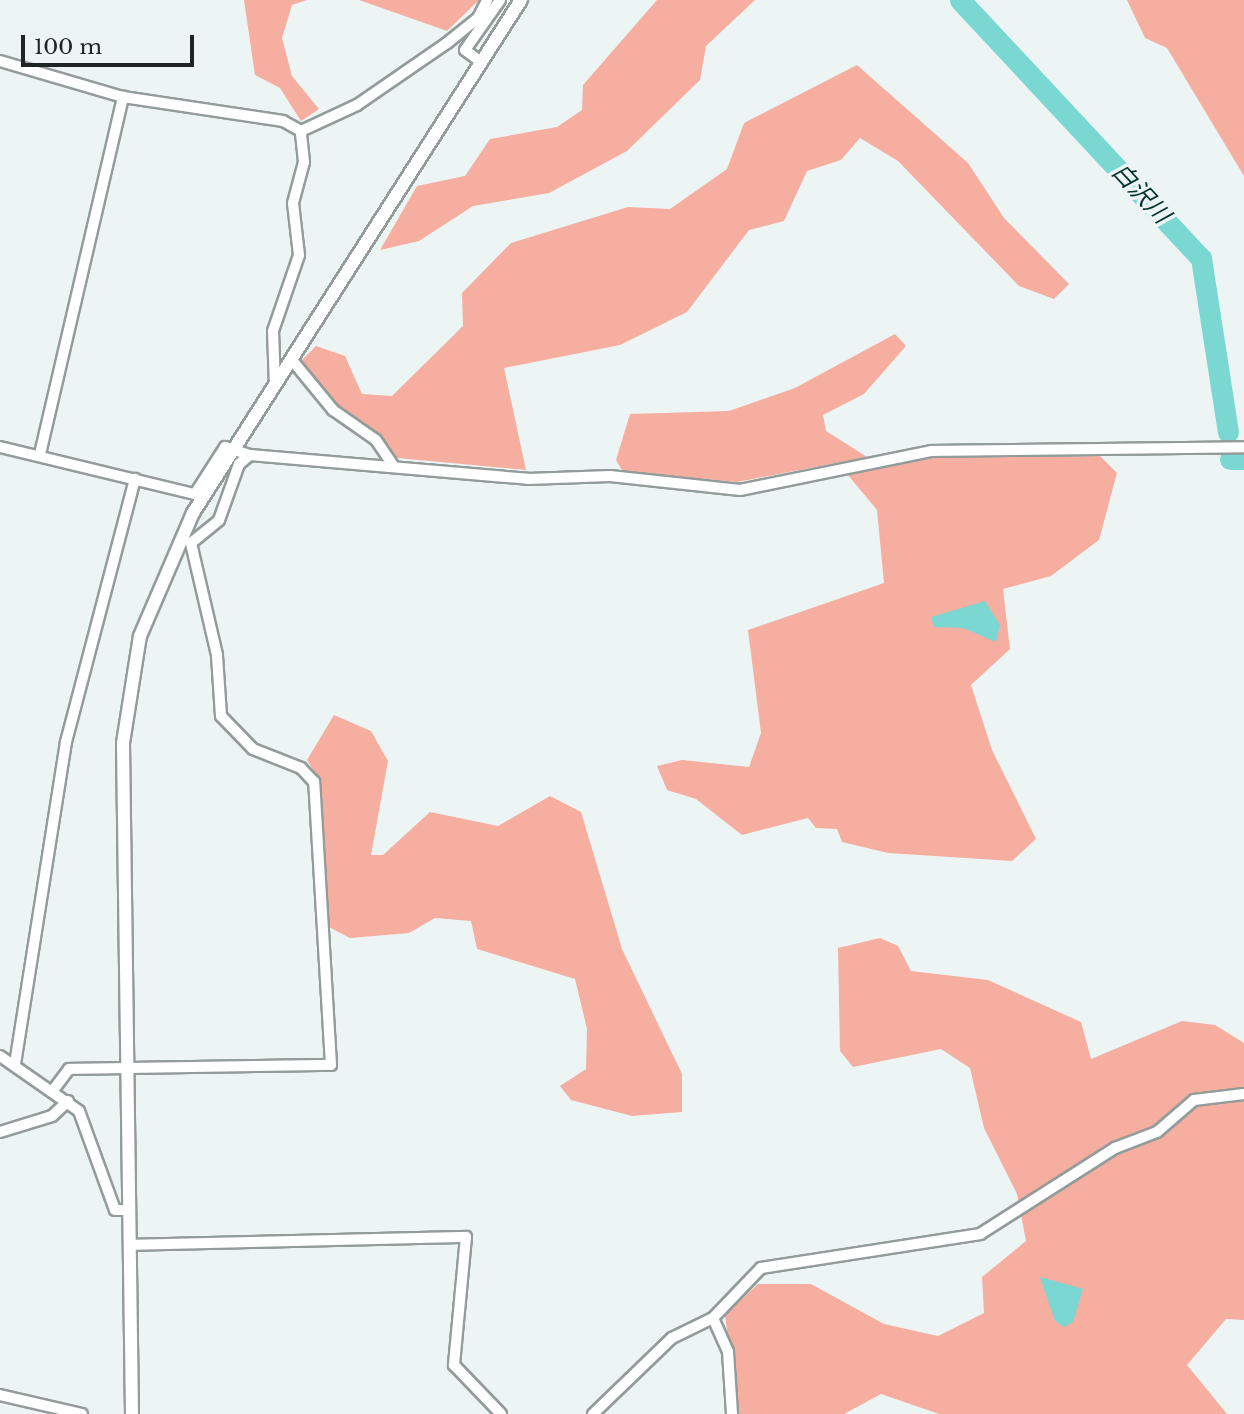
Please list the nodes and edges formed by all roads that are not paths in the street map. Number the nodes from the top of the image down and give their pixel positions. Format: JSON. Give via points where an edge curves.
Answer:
{"nodes":[{"id":1,"x":487,"y":0,"type":"edge"},
{"id":2,"x":500,"y":0,"type":"edge"},
{"id":3,"x":521,"y":0,"type":"edge"},
{"id":4,"x":0,"y":61,"type":"edge"},
{"id":5,"x":481,"y":62,"type":"junction"},
{"id":6,"x":123,"y":97,"type":"junction"},
{"id":7,"x":301,"y":131,"type":"junction"},
{"id":8,"x":292,"y":359,"type":"junction"},
{"id":9,"x":275,"y":386,"type":"junction"},
{"id":10,"x":0,"y":447,"type":"edge"},
{"id":11,"x":1244,"y":447,"type":"edge"},
{"id":12,"x":234,"y":450,"type":"junction"},
{"id":13,"x":40,"y":454,"type":"junction"},
{"id":14,"x":250,"y":455,"type":"junction"},
{"id":15,"x":392,"y":464,"type":"junction"},
{"id":16,"x":135,"y":479,"type":"junction"},
{"id":17,"x":0,"y":1056,"type":"edge"},
{"id":18,"x":15,"y":1064,"type":"junction"},
{"id":19,"x":127,"y":1068,"type":"junction"},
{"id":20,"x":54,"y":1089,"type":"junction"},
{"id":21,"x":1244,"y":1094,"type":"edge"},
{"id":22,"x":68,"y":1101,"type":"junction"},
{"id":23,"x":0,"y":1132,"type":"edge"},
{"id":24,"x":130,"y":1210,"type":"junction"},
{"id":25,"x":130,"y":1245,"type":"junction"},
{"id":26,"x":713,"y":1318,"type":"junction"},
{"id":27,"x":0,"y":1395,"type":"edge"},
{"id":28,"x":82,"y":1414,"type":"edge"},
{"id":29,"x":132,"y":1414,"type":"edge"},
{"id":30,"x":501,"y":1414,"type":"edge"},
{"id":31,"x":593,"y":1414,"type":"edge"},
{"id":32,"x":732,"y":1414,"type":"edge"}],
"edges":[{"from":1,"to":7,"type":"street","via":[[478,18],[447,43],[357,105]]},
{"from":2,"to":5,"type":"street","via":[[465,50]]},
{"from":3,"to":5,"type":"street"},
{"from":4,"to":6,"type":"street"},
{"from":5,"to":8,"type":"street"},
{"from":6,"to":7,"type":"street","via":[[283,121]]},
{"from":6,"to":13,"type":"street"},
{"from":7,"to":9,"type":"street","via":[[304,162],[293,203],[299,255],[273,331]]},
{"from":8,"to":9,"type":"street"},
{"from":8,"to":15,"type":"street","via":[[333,410],[376,440]]},
{"from":9,"to":12,"type":"street"},
{"from":10,"to":13,"type":"street"},
{"from":11,"to":15,"type":"street","via":[[932,451],[740,490]]},
{"from":12,"to":14,"type":"street"},
{"from":12,"to":16,"type":"street","via":[[225,447],[195,494]]},
{"from":12,"to":19,"type":"street","via":[[157,586],[129,684],[122,838]]},
{"from":13,"to":16,"type":"street"},
{"from":14,"to":15,"type":"street"},
{"from":14,"to":19,"type":"street","via":[[239,464],[219,520],[191,543],[217,655],[221,716],[253,749],[301,768],[314,782],[331,1065]]},
{"from":16,"to":18,"type":"street","via":[[66,742]]},
{"from":17,"to":18,"type":"street"},
{"from":18,"to":20,"type":"street"},
{"from":19,"to":20,"type":"street","via":[[69,1069]]},
{"from":19,"to":24,"type":"street"},
{"from":20,"to":22,"type":"street"},
{"from":21,"to":26,"type":"street","via":[[1194,1100],[1157,1132],[1115,1148],[980,1234],[761,1268]]},
{"from":22,"to":23,"type":"street","via":[[52,1116]]},
{"from":22,"to":24,"type":"street","via":[[88,1132],[116,1210]]},
{"from":24,"to":25,"type":"street"},
{"from":25,"to":29,"type":"street"},
{"from":25,"to":30,"type":"street","via":[[466,1237],[465,1297],[451,1339],[454,1365]]},
{"from":26,"to":31,"type":"street","via":[[673,1338]]},
{"from":26,"to":32,"type":"street","via":[[727,1352]]},
{"from":27,"to":28,"type":"street"}]}
